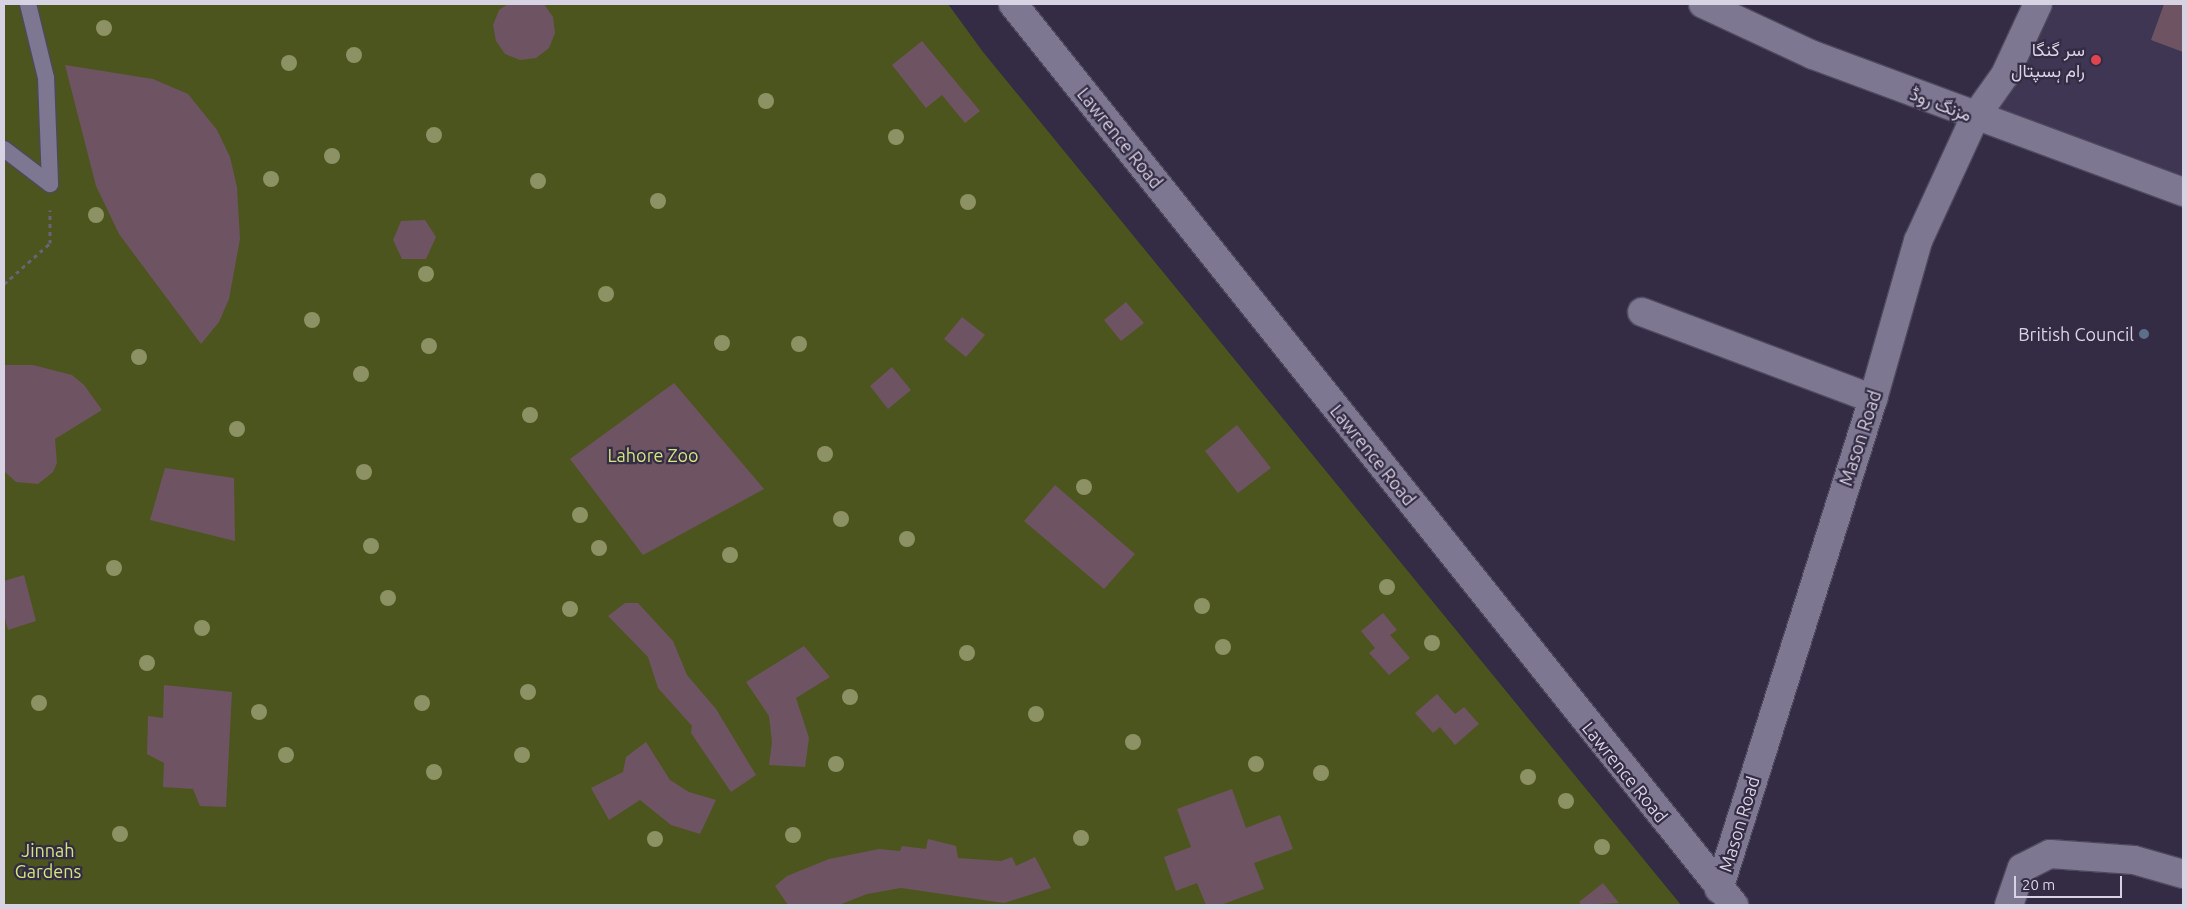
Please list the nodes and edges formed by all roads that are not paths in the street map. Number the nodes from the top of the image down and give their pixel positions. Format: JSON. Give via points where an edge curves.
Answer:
{"nodes":[{"id":1,"x":28,"y":4,"type":"edge"},
{"id":2,"x":1013,"y":4,"type":"edge"},
{"id":3,"x":1703,"y":4,"type":"edge"},
{"id":4,"x":2038,"y":4,"type":"edge"},
{"id":5,"x":1975,"y":117,"type":"junction"},
{"id":6,"x":4,"y":149,"type":"edge"},
{"id":7,"x":2183,"y":192,"type":"edge"},
{"id":8,"x":1642,"y":312,"type":"dead end"},
{"id":9,"x":1873,"y":399,"type":"junction"},
{"id":10,"x":2183,"y":874,"type":"edge"},
{"id":11,"x":1726,"y":897,"type":"edge"},
{"id":12,"x":2009,"y":905,"type":"edge"}],
"edges":[{"from":1,"to":6,"type":"lane","via":[[46,78],[50,184]]},
{"from":2,"to":11,"type":"main road","name":"Lawrence Road"},
{"from":3,"to":5,"type":"main road","name":"مزنگ روڈ","via":[[1813,55]]},
{"from":4,"to":5,"type":"main road","name":"Mason Road","via":[[2005,75]]},
{"from":5,"to":7,"type":"main road","name":"مزنگ روڈ"},
{"from":5,"to":9,"type":"main road","name":"Mason Road","via":[[1918,241]]},
{"from":8,"to":9,"type":"main road"},
{"from":9,"to":11,"type":"main road","name":"Mason Road"},
{"from":10,"to":12,"type":"main road","via":[[2134,860],[2050,854],[2022,868]]}]}
